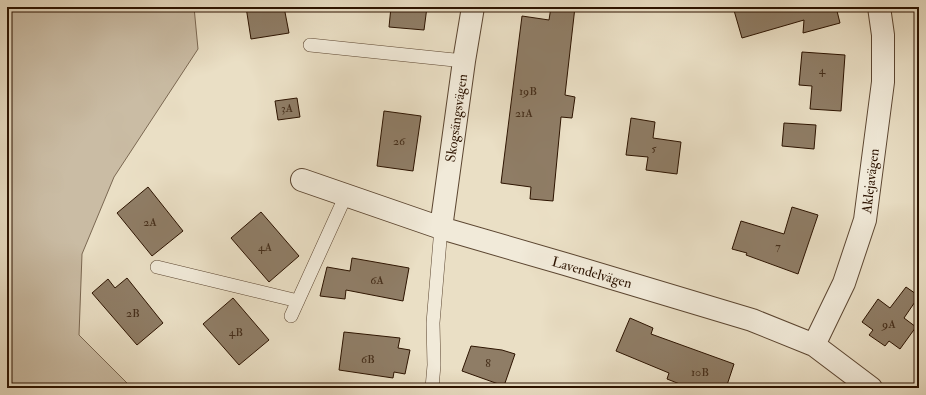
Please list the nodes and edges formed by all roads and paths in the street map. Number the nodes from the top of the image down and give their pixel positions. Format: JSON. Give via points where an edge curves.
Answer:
{"nodes":[{"id":1,"x":473,"y":7,"type":"edge"},
{"id":2,"x":879,"y":7,"type":"edge"},
{"id":3,"x":310,"y":45,"type":"dead end"},
{"id":4,"x":464,"y":61,"type":"junction"},
{"id":5,"x":302,"y":180,"type":"dead end"},
{"id":6,"x":346,"y":195,"type":"junction"},
{"id":7,"x":441,"y":228,"type":"junction"},
{"id":8,"x":157,"y":267,"type":"dead end"},
{"id":9,"x":298,"y":301,"type":"junction"},
{"id":10,"x":291,"y":316,"type":"dead end"},
{"id":11,"x":814,"y":345,"type":"junction"},
{"id":12,"x":864,"y":386,"type":"edge"},
{"id":13,"x":432,"y":388,"type":"edge"}],
"edges":[{"from":1,"to":4,"type":"street","name":"Skogsängsvägen"},
{"from":2,"to":11,"type":"street","name":"Aklejavägen","via":[[883,35],[883,82],[865,220],[844,283]]},
{"from":3,"to":4,"type":"lane"},
{"from":4,"to":7,"type":"street","name":"Skogsängsvägen"},
{"from":5,"to":6,"type":"street","name":"Lavendelvägen"},
{"from":6,"to":7,"type":"street","name":"Lavendelvägen"},
{"from":6,"to":9,"type":"lane"},
{"from":7,"to":11,"type":"street","name":"Lavendelvägen","via":[[752,320]]},
{"from":7,"to":13,"type":"lane","via":[[433,323]]},
{"from":8,"to":9,"type":"lane"},
{"from":9,"to":10,"type":"lane"},
{"from":11,"to":12,"type":"street","name":"Lavendelvägen"}]}
